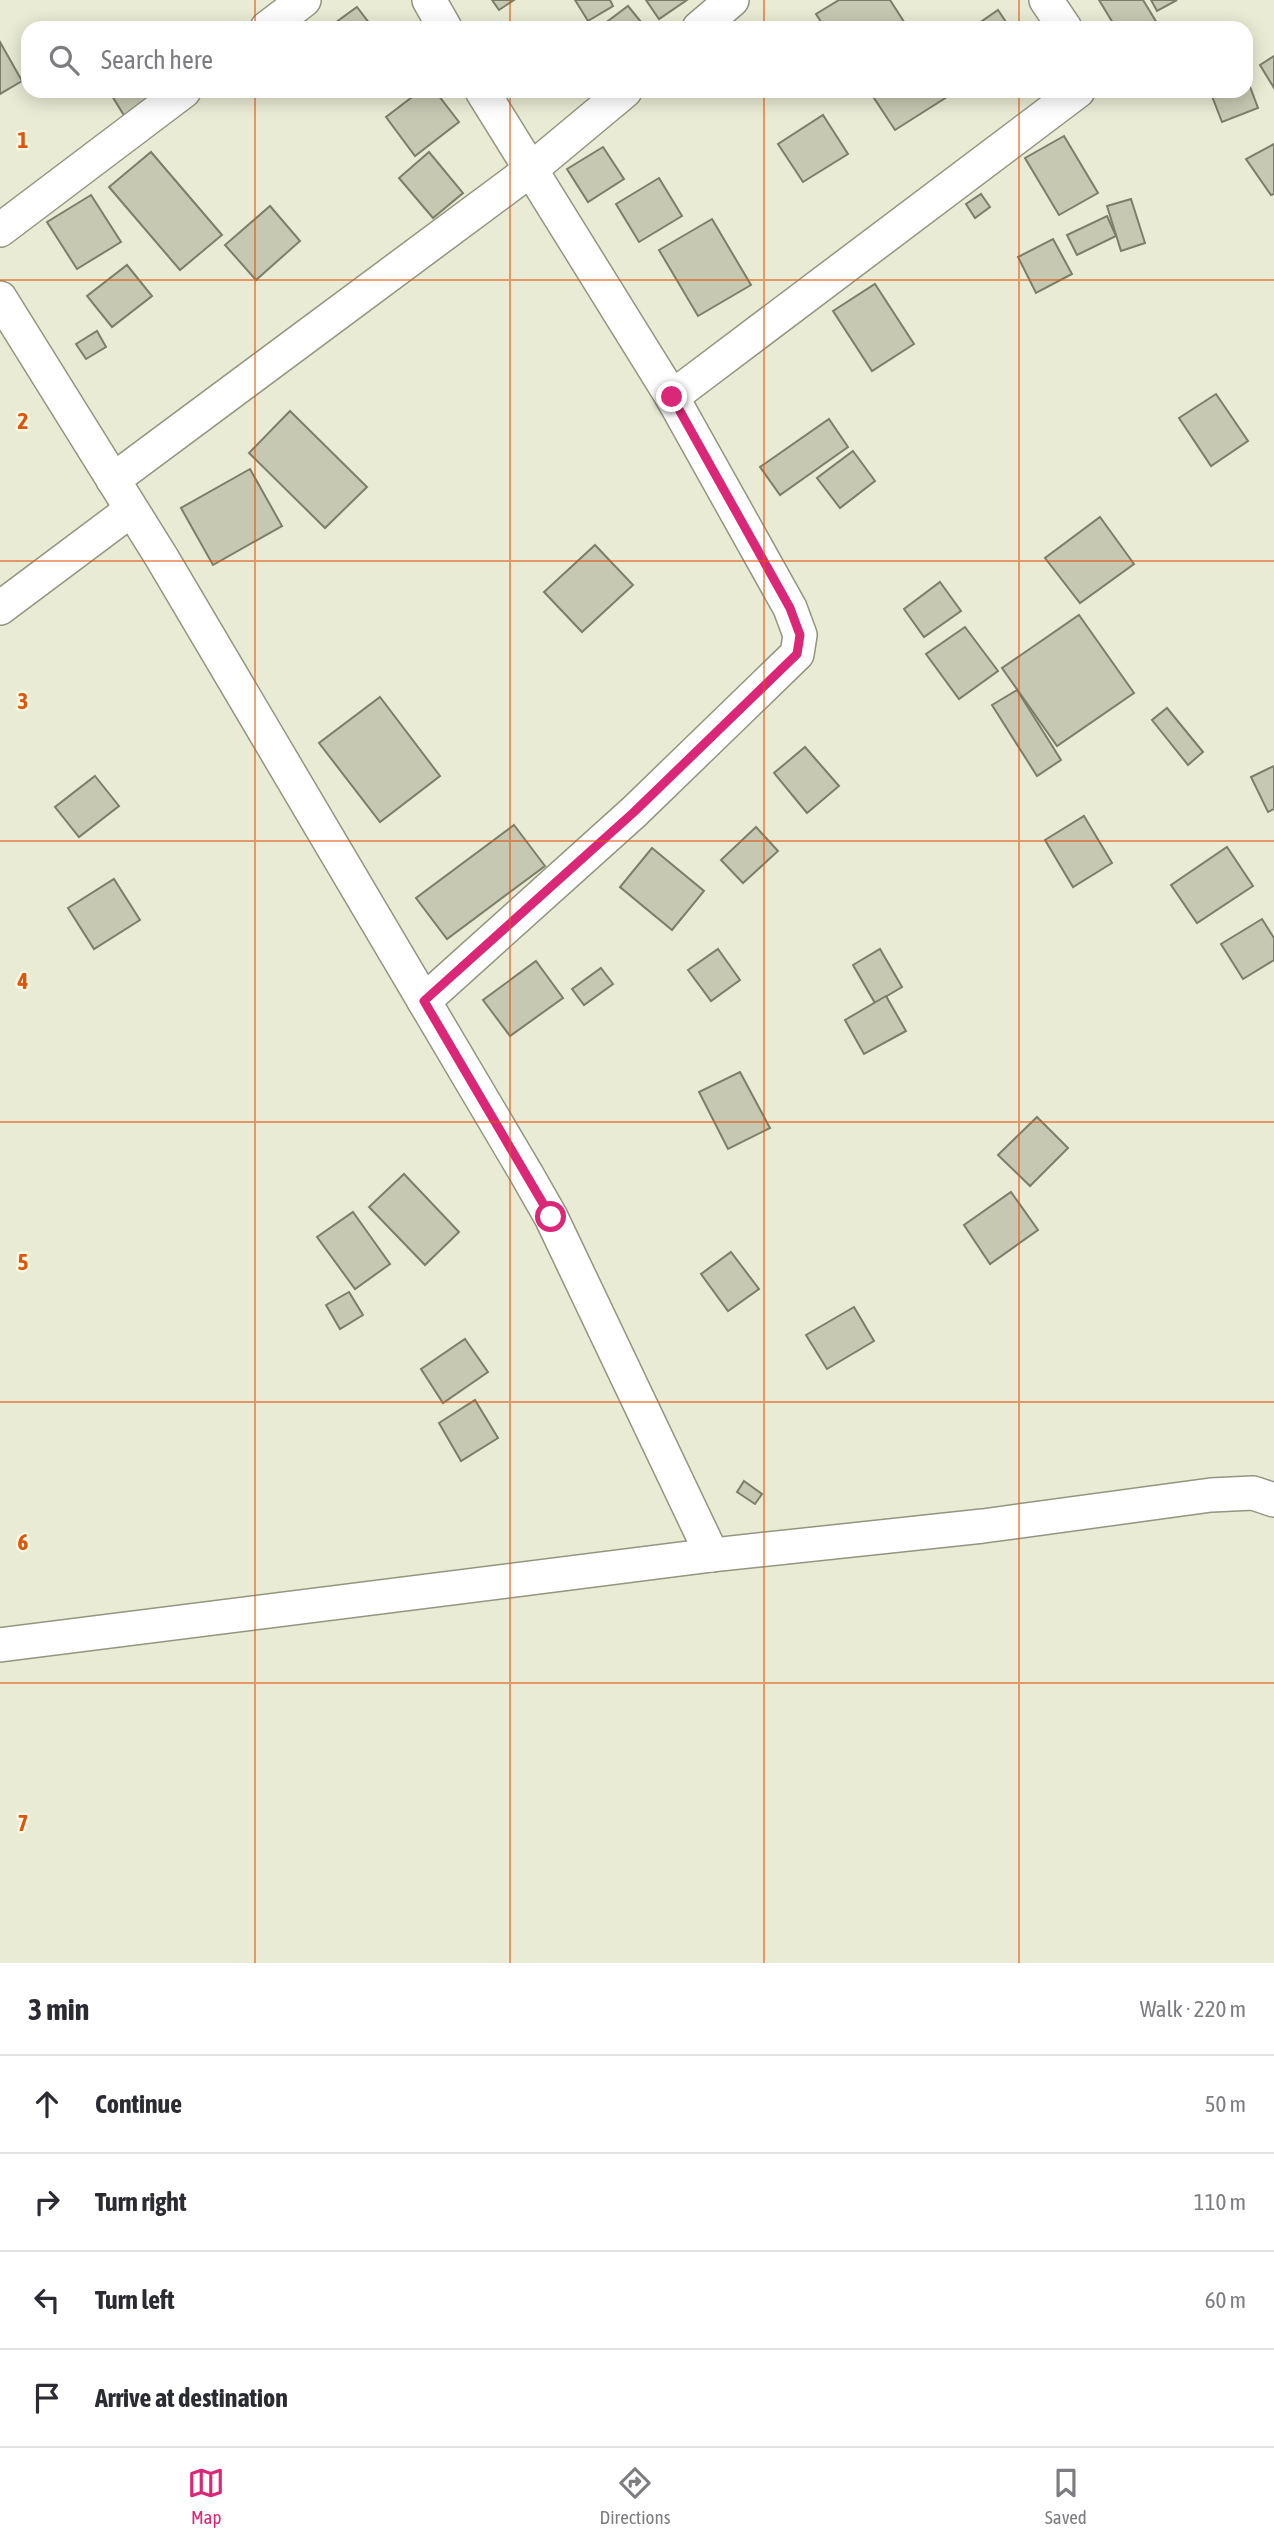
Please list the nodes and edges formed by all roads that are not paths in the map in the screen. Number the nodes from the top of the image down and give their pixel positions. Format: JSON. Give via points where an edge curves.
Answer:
{"nodes":[{"id":1,"x":304,"y":0,"type":"edge"},
{"id":2,"x":429,"y":0,"type":"edge"},
{"id":3,"x":732,"y":0,"type":"edge"},
{"id":4,"x":1046,"y":0,"type":"edge"},
{"id":5,"x":276,"y":21,"type":"edge"},
{"id":6,"x":441,"y":21,"type":"edge"},
{"id":7,"x":707,"y":21,"type":"edge"},
{"id":8,"x":1060,"y":21,"type":"edge"},
{"id":9,"x":175,"y":98,"type":"edge"},
{"id":10,"x":486,"y":98,"type":"edge"},
{"id":11,"x":617,"y":98,"type":"edge"},
{"id":12,"x":1069,"y":98,"type":"edge"},
{"id":13,"x":529,"y":172,"type":"junction"},
{"id":14,"x":0,"y":230,"type":"edge"},
{"id":15,"x":0,"y":298,"type":"edge"},
{"id":16,"x":672,"y":397,"type":"junction"},
{"id":17,"x":113,"y":480,"type":"junction"},
{"id":18,"x":131,"y":510,"type":"junction"},
{"id":19,"x":0,"y":608,"type":"edge"},
{"id":20,"x":424,"y":1001,"type":"junction"},
{"id":21,"x":1274,"y":1500,"type":"edge"},
{"id":22,"x":712,"y":1555,"type":"junction"},
{"id":23,"x":0,"y":1645,"type":"edge"}],
"edges":[{"from":1,"to":5,"type":"street"},
{"from":2,"to":6,"type":"street"},
{"from":3,"to":7,"type":"street"},
{"from":4,"to":8,"type":"street"},
{"from":9,"to":14,"type":"street"},
{"from":10,"to":13,"type":"street"},
{"from":11,"to":13,"type":"street"},
{"from":12,"to":16,"type":"street"},
{"from":13,"to":16,"type":"street"},
{"from":13,"to":17,"type":"street"},
{"from":15,"to":17,"type":"street"},
{"from":16,"to":20,"type":"street","via":[[790,608],[800,635],[797,654],[634,812]]},
{"from":17,"to":18,"type":"street"},
{"from":18,"to":19,"type":"street"},
{"from":18,"to":20,"type":"street"},
{"from":20,"to":22,"type":"street","via":[[551,1217]]},
{"from":21,"to":22,"type":"street","via":[[1253,1493],[1211,1495],[983,1526]]},
{"from":22,"to":23,"type":"street"}]}
